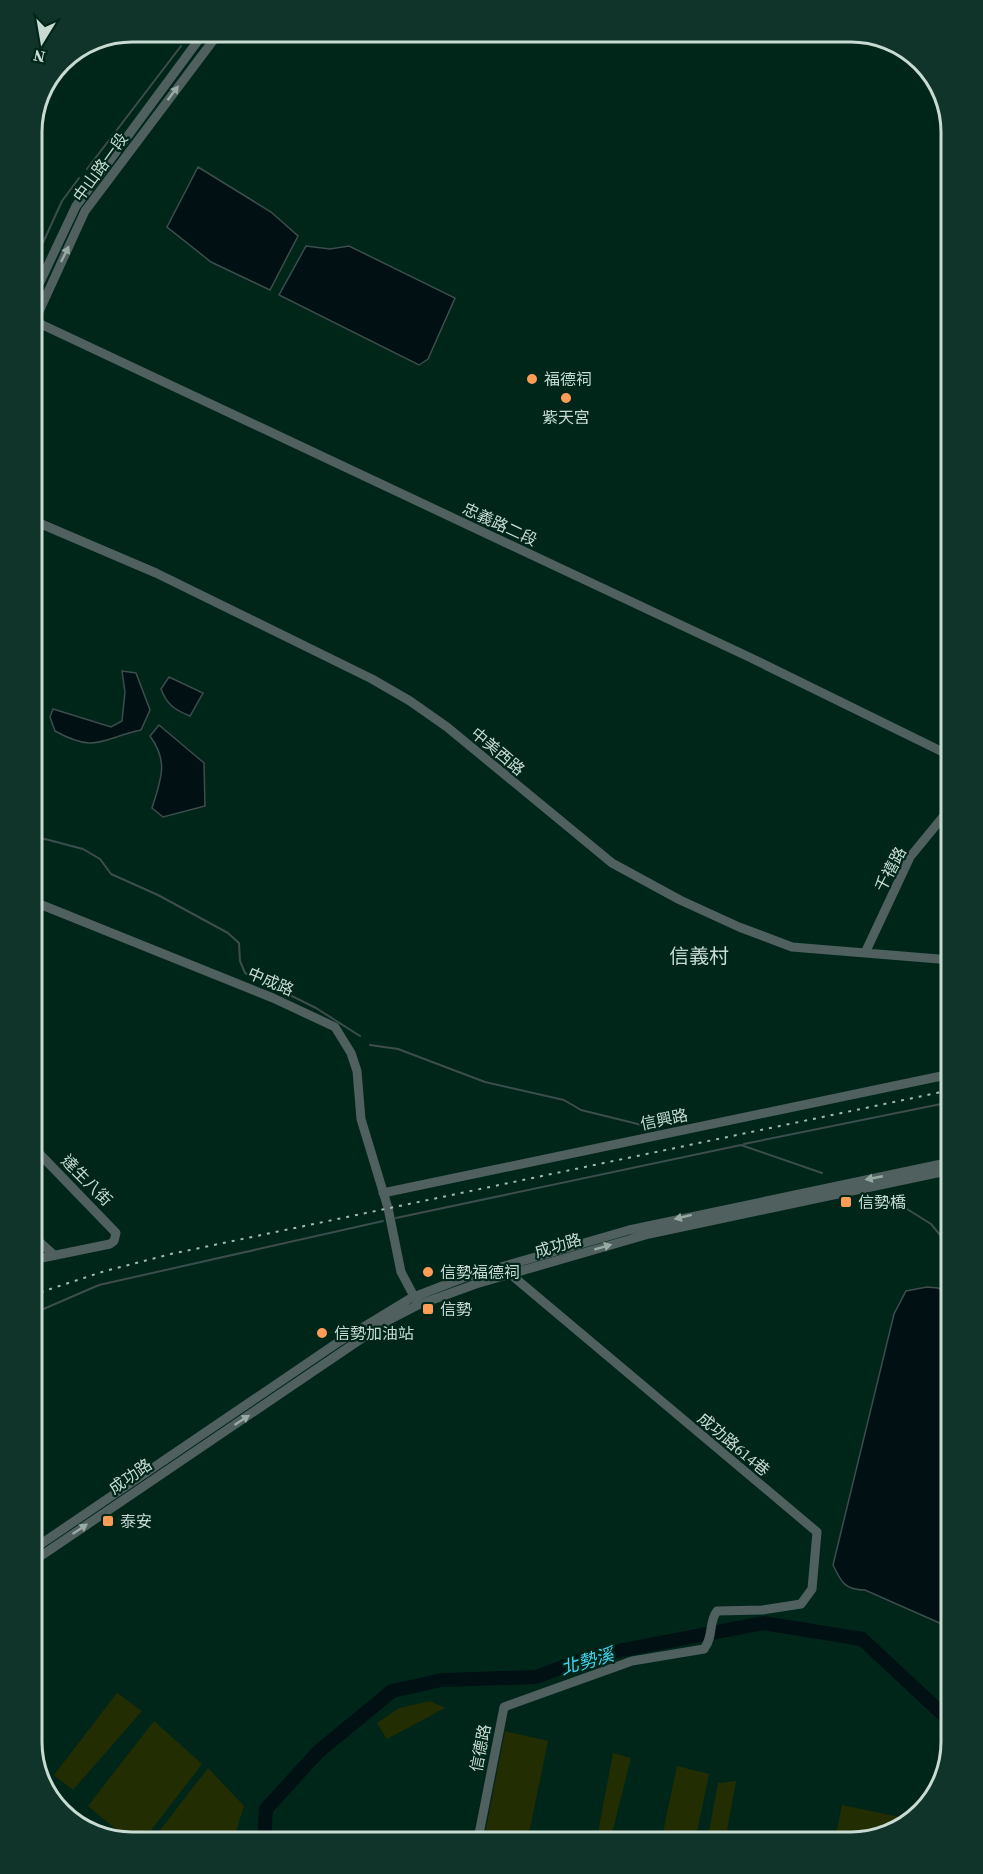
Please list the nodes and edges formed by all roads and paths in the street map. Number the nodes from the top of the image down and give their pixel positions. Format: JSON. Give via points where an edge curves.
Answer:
{"nodes":[{"id":1,"x":197,"y":42,"type":"edge"},
{"id":2,"x":212,"y":42,"type":"edge"},
{"id":3,"x":42,"y":278,"type":"edge"},
{"id":4,"x":42,"y":303,"type":"edge"},
{"id":5,"x":42,"y":326,"type":"edge"},
{"id":6,"x":42,"y":524,"type":"edge"},
{"id":7,"x":941,"y":751,"type":"edge"},
{"id":8,"x":941,"y":819,"type":"edge"},
{"id":9,"x":42,"y":905,"type":"edge"},
{"id":10,"x":866,"y":953,"type":"junction"},
{"id":11,"x":941,"y":959,"type":"edge"},
{"id":12,"x":941,"y":1076,"type":"edge"},
{"id":13,"x":42,"y":1156,"type":"edge"},
{"id":14,"x":941,"y":1164,"type":"edge"},
{"id":15,"x":941,"y":1172,"type":"edge"},
{"id":16,"x":382,"y":1193,"type":"junction"},
{"id":17,"x":42,"y":1244,"type":"edge"},
{"id":18,"x":54,"y":1255,"type":"junction"},
{"id":19,"x":42,"y":1258,"type":"edge"},
{"id":20,"x":511,"y":1269,"type":"junction"},
{"id":21,"x":417,"y":1300,"type":"junction"},
{"id":22,"x":42,"y":1543,"type":"edge"},
{"id":23,"x":42,"y":1555,"type":"edge"},
{"id":24,"x":712,"y":1636,"type":"joint"},
{"id":25,"x":479,"y":1832,"type":"edge"}],
"edges":[{"from":1,"to":3,"type":"street","name":"中山路一段","via":[[76,206]]},
{"from":4,"to":2,"type":"street","name":"中山路一段","one_way":true,"via":[[85,211]]},
{"from":5,"to":7,"type":"street","name":"忠義路二段","via":[[749,657]]},
{"from":6,"to":10,"type":"street","name":"中美西路","via":[[156,573],[401,696],[447,727],[628,873],[739,927],[792,947]]},
{"from":8,"to":10,"type":"street","name":"千禧路","via":[[910,857]]},
{"from":9,"to":16,"type":"street","name":"中成路","via":[[273,998],[334,1027],[351,1053],[357,1071],[361,1119]]},
{"from":10,"to":11,"type":"street","name":"中美西路"},
{"from":12,"to":16,"type":"street","name":"信興路"},
{"from":13,"to":18,"type":"street","name":"達生八街","via":[[114,1228],[116,1236],[110,1244]]},
{"from":14,"to":20,"type":"street","name":"成功路","one_way":true,"via":[[694,1214]]},
{"from":20,"to":15,"type":"street","name":"成功路","one_way":true,"via":[[649,1234]]},
{"from":16,"to":21,"type":"street","name":"中成路","via":[[401,1272]]},
{"from":17,"to":18,"type":"street"},
{"from":18,"to":19,"type":"street"},
{"from":20,"to":21,"type":"street","name":"成功路"},
{"from":20,"to":24,"type":"street","name":"成功路614巷","via":[[817,1532],[812,1589],[801,1604],[717,1611]]},
{"from":21,"to":22,"type":"street","name":"成功路","via":[[337,1343]]},
{"from":23,"to":21,"type":"street","name":"成功路","one_way":true},
{"from":24,"to":25,"type":"street","name":"信德路","via":[[704,1649],[632,1661],[504,1707]]}]}
